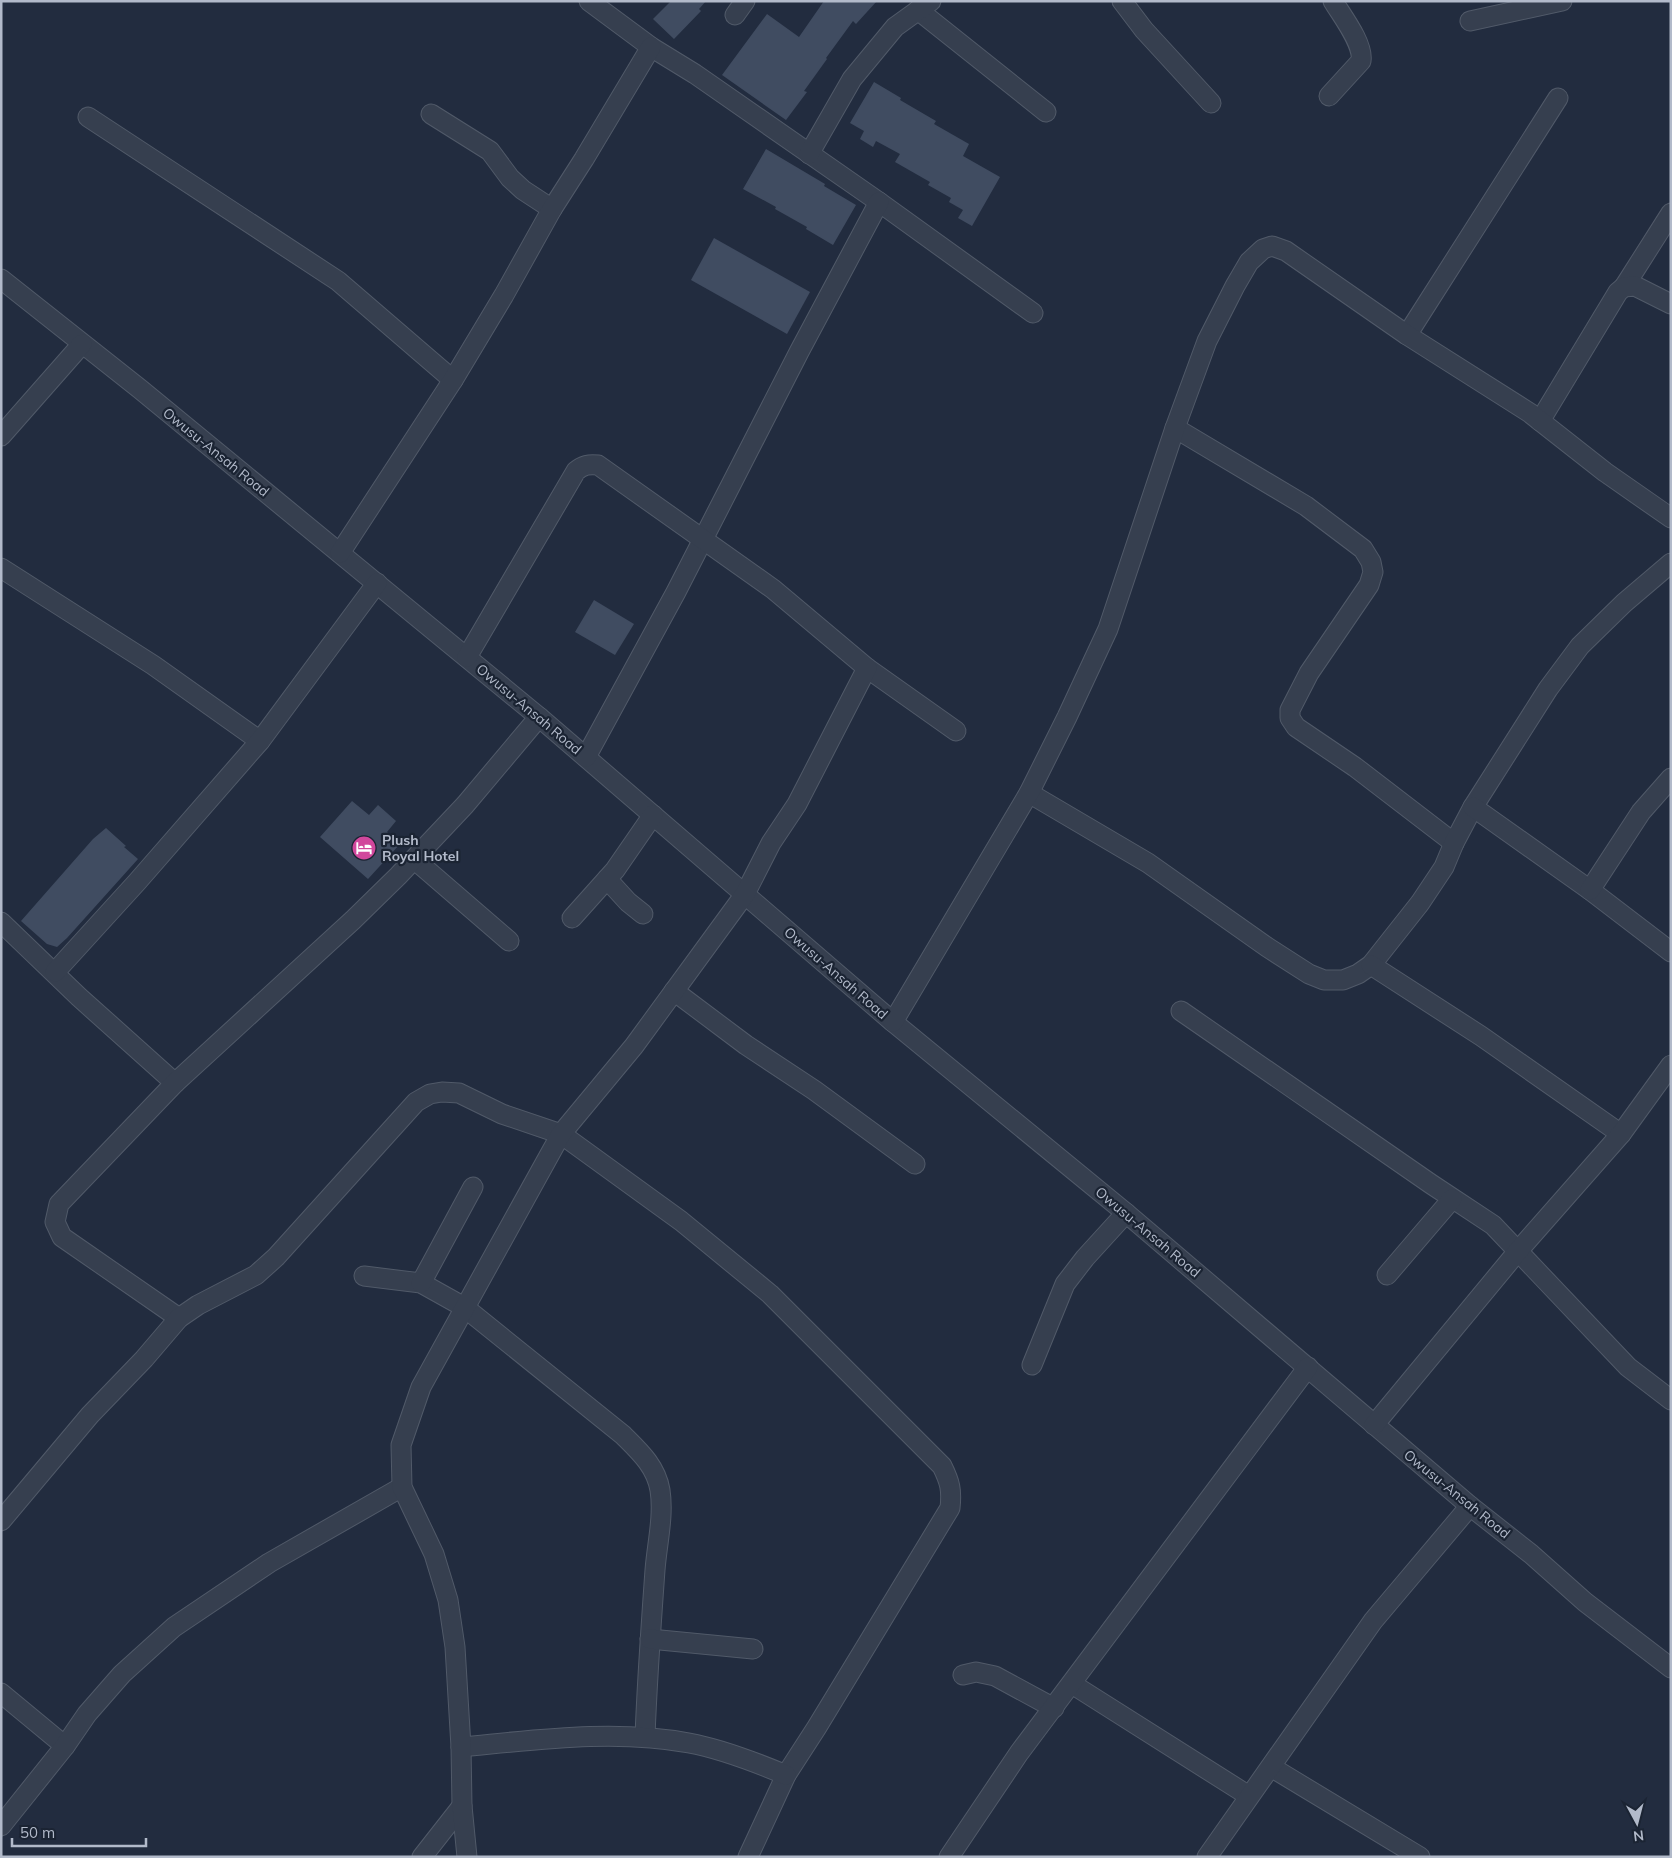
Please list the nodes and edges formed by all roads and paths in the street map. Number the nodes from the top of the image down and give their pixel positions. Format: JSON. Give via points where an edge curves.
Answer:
{"nodes":[{"id":1,"x":589,"y":1,"type":"edge"},
{"id":2,"x":1122,"y":1,"type":"edge"},
{"id":3,"x":1333,"y":1,"type":"edge"},
{"id":4,"x":1562,"y":1,"type":"edge"},
{"id":5,"x":925,"y":6,"type":"edge"},
{"id":6,"x":1470,"y":21,"type":"dead end"},
{"id":7,"x":651,"y":46,"type":"junction"},
{"id":8,"x":1329,"y":96,"type":"dead end"},
{"id":9,"x":1558,"y":98,"type":"dead end"},
{"id":10,"x":1211,"y":103,"type":"dead end"},
{"id":11,"x":1046,"y":112,"type":"dead end"},
{"id":12,"x":431,"y":114,"type":"dead end"},
{"id":13,"x":88,"y":117,"type":"dead end"},
{"id":14,"x":809,"y":154,"type":"junction"},
{"id":15,"x":878,"y":202,"type":"junction"},
{"id":16,"x":552,"y":209,"type":"junction"},
{"id":17,"x":1671,"y":213,"type":"edge"},
{"id":18,"x":1,"y":279,"type":"edge"},
{"id":19,"x":1624,"y":287,"type":"junction"},
{"id":20,"x":1671,"y":304,"type":"edge"},
{"id":21,"x":1033,"y":314,"type":"dead end"},
{"id":22,"x":1407,"y":335,"type":"junction"},
{"id":23,"x":82,"y":344,"type":"junction"},
{"id":24,"x":453,"y":380,"type":"junction"},
{"id":25,"x":1540,"y":420,"type":"junction"},
{"id":26,"x":1175,"y":428,"type":"junction"},
{"id":27,"x":1,"y":436,"type":"edge"},
{"id":28,"x":1671,"y":518,"type":"edge"},
{"id":29,"x":704,"y":538,"type":"junction"},
{"id":30,"x":340,"y":553,"type":"junction"},
{"id":31,"x":1671,"y":563,"type":"edge"},
{"id":32,"x":1,"y":568,"type":"edge"},
{"id":33,"x":377,"y":583,"type":"junction"},
{"id":34,"x":467,"y":657,"type":"junction"},
{"id":35,"x":867,"y":668,"type":"junction"},
{"id":36,"x":539,"y":717,"type":"junction"},
{"id":37,"x":956,"y":731,"type":"dead end"},
{"id":38,"x":260,"y":741,"type":"junction"},
{"id":39,"x":586,"y":757,"type":"junction"},
{"id":40,"x":1671,"y":778,"type":"edge"},
{"id":41,"x":1029,"y":793,"type":"junction"},
{"id":42,"x":1473,"y":807,"type":"junction"},
{"id":43,"x":653,"y":815,"type":"junction"},
{"id":44,"x":1454,"y":843,"type":"junction"},
{"id":45,"x":414,"y":859,"type":"junction"},
{"id":46,"x":607,"y":879,"type":"junction"},
{"id":47,"x":1590,"y":890,"type":"junction"},
{"id":48,"x":745,"y":894,"type":"junction"},
{"id":49,"x":643,"y":914,"type":"dead end"},
{"id":50,"x":572,"y":918,"type":"dead end"},
{"id":51,"x":1,"y":922,"type":"edge"},
{"id":52,"x":509,"y":941,"type":"dead end"},
{"id":53,"x":1671,"y":952,"type":"edge"},
{"id":54,"x":1371,"y":965,"type":"junction"},
{"id":55,"x":55,"y":972,"type":"junction"},
{"id":56,"x":674,"y":991,"type":"junction"},
{"id":57,"x":1181,"y":1011,"type":"dead end"},
{"id":58,"x":893,"y":1022,"type":"junction"},
{"id":59,"x":1671,"y":1065,"type":"edge"},
{"id":60,"x":175,"y":1083,"type":"junction"},
{"id":61,"x":561,"y":1134,"type":"junction"},
{"id":62,"x":1621,"y":1134,"type":"junction"},
{"id":63,"x":915,"y":1164,"type":"dead end"},
{"id":64,"x":473,"y":1188,"type":"dead end"},
{"id":65,"x":1452,"y":1199,"type":"junction"},
{"id":66,"x":1126,"y":1212,"type":"junction"},
{"id":67,"x":1518,"y":1252,"type":"junction"},
{"id":68,"x":364,"y":1276,"type":"dead end"},
{"id":69,"x":1387,"y":1276,"type":"dead end"},
{"id":70,"x":421,"y":1283,"type":"junction"},
{"id":71,"x":464,"y":1307,"type":"junction"},
{"id":72,"x":179,"y":1318,"type":"junction"},
{"id":73,"x":1032,"y":1365,"type":"dead end"},
{"id":74,"x":1308,"y":1367,"type":"junction"},
{"id":75,"x":1669,"y":1396,"type":"edge"},
{"id":76,"x":1374,"y":1425,"type":"junction"},
{"id":77,"x":402,"y":1487,"type":"junction"},
{"id":78,"x":8,"y":1499,"type":"edge"},
{"id":79,"x":1470,"y":1506,"type":"junction"},
{"id":80,"x":1,"y":1521,"type":"edge"},
{"id":81,"x":650,"y":1639,"type":"junction"},
{"id":82,"x":753,"y":1649,"type":"dead end"},
{"id":83,"x":1671,"y":1668,"type":"edge"},
{"id":84,"x":963,"y":1675,"type":"dead end"},
{"id":85,"x":1072,"y":1684,"type":"junction"},
{"id":86,"x":1,"y":1693,"type":"edge"},
{"id":87,"x":1054,"y":1708,"type":"junction"},
{"id":88,"x":645,"y":1737,"type":"junction"},
{"id":89,"x":66,"y":1746,"type":"junction"},
{"id":90,"x":461,"y":1746,"type":"junction"},
{"id":91,"x":1271,"y":1767,"type":"junction"},
{"id":92,"x":786,"y":1775,"type":"junction"},
{"id":93,"x":1249,"y":1796,"type":"junction"},
{"id":94,"x":462,"y":1806,"type":"junction"},
{"id":95,"x":1,"y":1826,"type":"edge"},
{"id":96,"x":422,"y":1857,"type":"edge"},
{"id":97,"x":467,"y":1857,"type":"edge"},
{"id":98,"x":748,"y":1857,"type":"edge"},
{"id":99,"x":949,"y":1857,"type":"edge"},
{"id":100,"x":1207,"y":1857,"type":"edge"},
{"id":101,"x":1420,"y":1857,"type":"edge"}],
"edges":[{"from":1,"to":7,"type":"street"},
{"from":2,"to":10,"type":"street"},
{"from":3,"to":8,"type":"street","via":[[1362,54],[1361,61]]},
{"from":4,"to":6,"type":"street"},
{"from":5,"to":11,"type":"street"},
{"from":5,"to":14,"type":"street","via":[[895,27],[852,79]]},
{"from":7,"to":14,"type":"street"},
{"from":7,"to":16,"type":"street"},
{"from":9,"to":22,"type":"street"},
{"from":12,"to":16,"type":"street","via":[[490,151],[510,178]]},
{"from":13,"to":24,"type":"street","via":[[338,281]]},
{"from":14,"to":15,"type":"street"},
{"from":15,"to":21,"type":"street"},
{"from":15,"to":29,"type":"street"},
{"from":16,"to":24,"type":"street"},
{"from":17,"to":19,"type":"street"},
{"from":18,"to":23,"type":"street","name":"Owusu-Ansah Road"},
{"from":19,"to":20,"type":"street","via":[[1635,286]]},
{"from":19,"to":25,"type":"street"},
{"from":22,"to":25,"type":"street"},
{"from":22,"to":26,"type":"street","via":[[1286,252],[1272,246],[1263,249],[1244,270],[1207,341]]},
{"from":23,"to":27,"type":"street"},
{"from":23,"to":30,"type":"street","name":"Owusu-Ansah Road"},
{"from":24,"to":30,"type":"street"},
{"from":25,"to":28,"type":"street","via":[[1605,472]]},
{"from":26,"to":41,"type":"street","via":[[1108,629]]},
{"from":26,"to":44,"type":"street","via":[[1306,506],[1363,549],[1373,572],[1369,584],[1309,673],[1290,710],[1290,718],[1296,727],[1355,767]]},
{"from":29,"to":34,"type":"street","via":[[598,465],[582,466],[576,471]]},
{"from":29,"to":35,"type":"street","via":[[773,589]]},
{"from":29,"to":39,"type":"street"},
{"from":30,"to":33,"type":"street","name":"Owusu-Ansah Road"},
{"from":31,"to":42,"type":"street","via":[[1580,646],[1548,689]]},
{"from":32,"to":38,"type":"street","via":[[152,665]]},
{"from":33,"to":34,"type":"street","name":"Owusu-Ansah Road"},
{"from":33,"to":38,"type":"street"},
{"from":34,"to":36,"type":"street","name":"Owusu-Ansah Road"},
{"from":35,"to":37,"type":"street"},
{"from":35,"to":48,"type":"street","via":[[797,804],[771,843]]},
{"from":36,"to":39,"type":"street","name":"Owusu-Ansah Road"},
{"from":36,"to":45,"type":"street","via":[[465,805]]},
{"from":38,"to":55,"type":"street"},
{"from":39,"to":43,"type":"street","name":"Owusu-Ansah Road"},
{"from":40,"to":47,"type":"street","via":[[1641,812]]},
{"from":41,"to":54,"type":"street","via":[[1148,863],[1309,974],[1324,980],[1343,980]]},
{"from":41,"to":58,"type":"street"},
{"from":42,"to":44,"type":"street"},
{"from":42,"to":47,"type":"street"},
{"from":43,"to":46,"type":"street"},
{"from":43,"to":48,"type":"street","name":"Owusu-Ansah Road"},
{"from":44,"to":54,"type":"street","via":[[1430,889]]},
{"from":45,"to":52,"type":"street"},
{"from":45,"to":60,"type":"street","via":[[353,920]]},
{"from":46,"to":49,"type":"street"},
{"from":46,"to":50,"type":"street"},
{"from":47,"to":53,"type":"street"},
{"from":48,"to":56,"type":"street"},
{"from":48,"to":58,"type":"street","name":"Owusu-Ansah Road"},
{"from":51,"to":55,"type":"street"},
{"from":54,"to":62,"type":"street","via":[[1481,1036]]},
{"from":55,"to":60,"type":"street"},
{"from":56,"to":61,"type":"street","via":[[634,1046]]},
{"from":56,"to":63,"type":"street"},
{"from":57,"to":65,"type":"street"},
{"from":58,"to":66,"type":"street","name":"Owusu-Ansah Road"},
{"from":59,"to":62,"type":"street"},
{"from":60,"to":72,"type":"street","via":[[59,1204],[55,1222],[62,1237]]},
{"from":61,"to":71,"type":"street"},
{"from":61,"to":72,"type":"street","via":[[502,1114],[459,1093],[430,1094],[416,1102],[306,1226],[256,1275]]},
{"from":61,"to":92,"type":"street","via":[[681,1221],[770,1294],[942,1466],[948,1478],[952,1491],[950,1508]]},
{"from":62,"to":67,"type":"street"},
{"from":64,"to":70,"type":"street"},
{"from":65,"to":67,"type":"street","via":[[1494,1225]]},
{"from":65,"to":69,"type":"street"},
{"from":66,"to":73,"type":"street","via":[[1065,1284]]},
{"from":66,"to":74,"type":"street","name":"Owusu-Ansah Road"},
{"from":67,"to":75,"type":"street","via":[[1628,1367]]},
{"from":67,"to":76,"type":"street"},
{"from":68,"to":70,"type":"street"},
{"from":70,"to":71,"type":"street"},
{"from":71,"to":77,"type":"street","via":[[421,1387],[406,1426],[401,1446]]},
{"from":71,"to":81,"type":"street","via":[[622,1435],[643,1454],[654,1472],[660,1489],[661,1511]]},
{"from":72,"to":78,"type":"street","via":[[144,1359]]},
{"from":74,"to":76,"type":"street","name":"Owusu-Ansah Road"},
{"from":74,"to":85,"type":"street"},
{"from":76,"to":79,"type":"street","name":"Owusu-Ansah Road"},
{"from":77,"to":89,"type":"street","via":[[269,1563],[174,1627],[122,1674],[87,1714]]},
{"from":77,"to":90,"type":"street","via":[[434,1554],[448,1600],[455,1647]]},
{"from":78,"to":80,"type":"street"},
{"from":79,"to":83,"type":"street","name":"Owusu-Ansah Road","via":[[1585,1602]]},
{"from":79,"to":91,"type":"street","via":[[1373,1621]]},
{"from":81,"to":82,"type":"street"},
{"from":81,"to":88,"type":"street"},
{"from":84,"to":87,"type":"street","via":[[976,1672],[994,1676]]},
{"from":85,"to":87,"type":"street"},
{"from":85,"to":93,"type":"street"},
{"from":86,"to":89,"type":"street"},
{"from":87,"to":99,"type":"street"},
{"from":88,"to":90,"type":"street"},
{"from":88,"to":92,"type":"street","via":[[690,1743],[749,1760]]},
{"from":89,"to":95,"type":"street"},
{"from":90,"to":94,"type":"street"},
{"from":91,"to":93,"type":"street"},
{"from":91,"to":101,"type":"street"},
{"from":92,"to":98,"type":"street"},
{"from":93,"to":100,"type":"street"},
{"from":94,"to":96,"type":"street"},
{"from":94,"to":97,"type":"street"}]}
